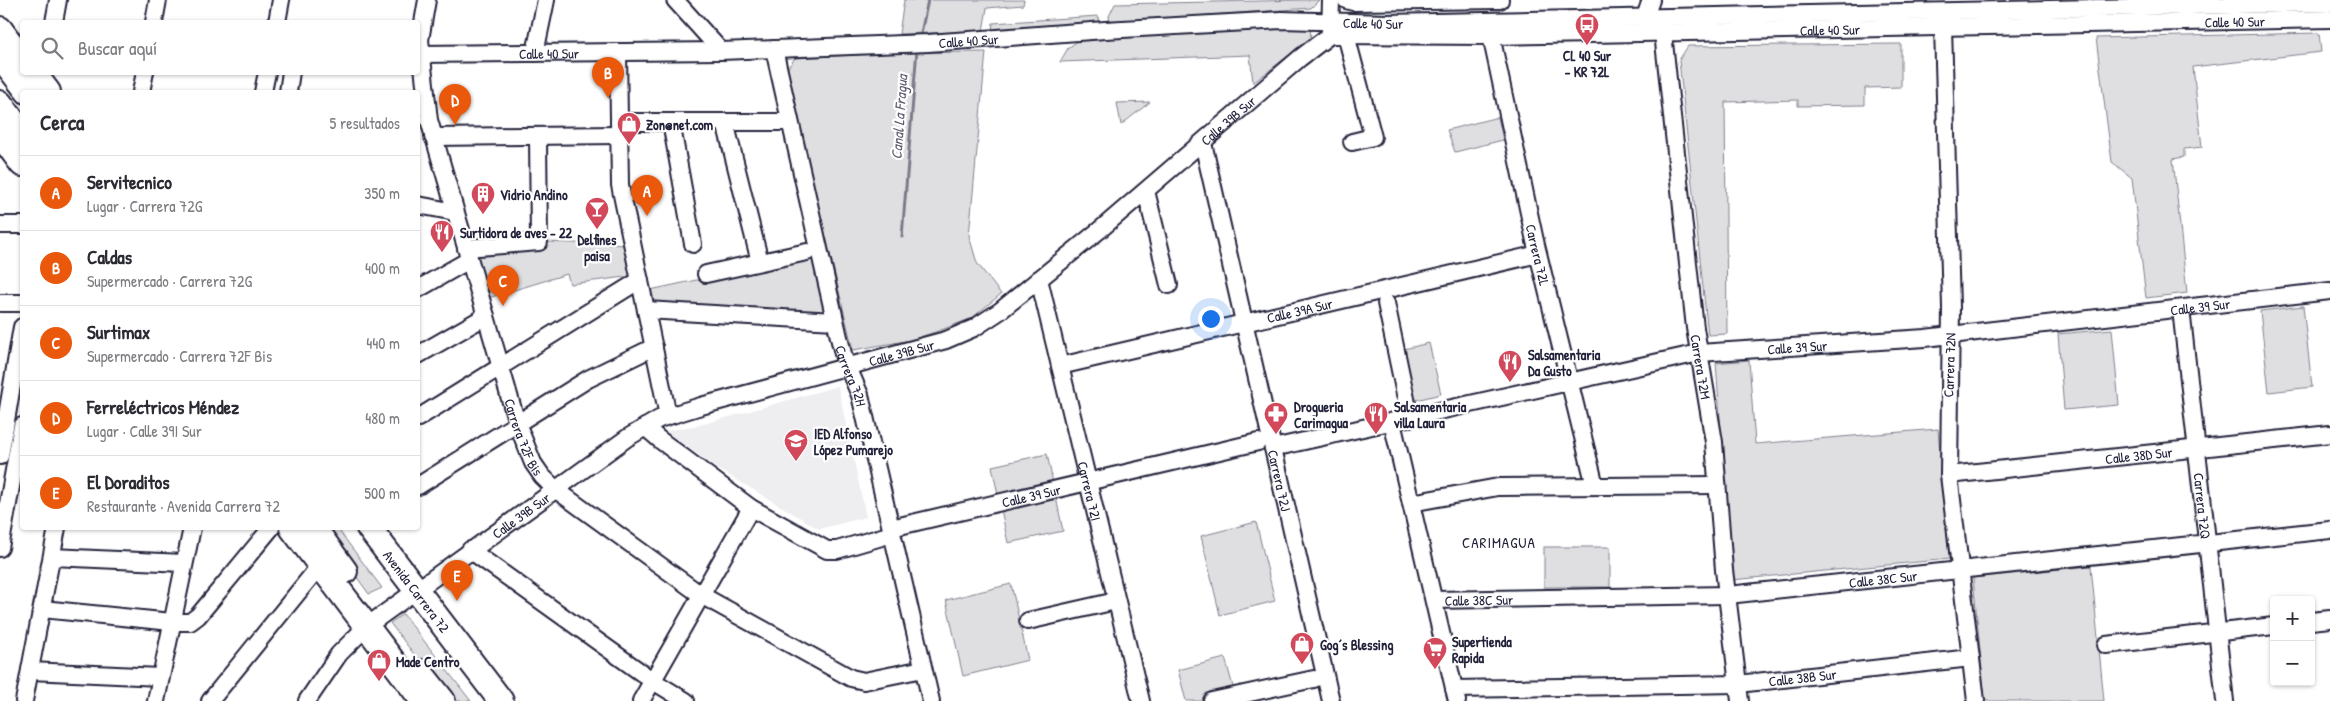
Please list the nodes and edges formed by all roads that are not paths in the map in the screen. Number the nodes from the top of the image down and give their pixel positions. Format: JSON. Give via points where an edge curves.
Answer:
{"nodes":[{"id":1,"x":58,"y":0,"type":"edge"},
{"id":2,"x":158,"y":0,"type":"edge"},
{"id":3,"x":281,"y":0,"type":"edge"},
{"id":4,"x":427,"y":0,"type":"edge"},
{"id":5,"x":546,"y":0,"type":"edge"},
{"id":6,"x":675,"y":0,"type":"edge"},
{"id":7,"x":1331,"y":0,"type":"edge"},
{"id":8,"x":1500,"y":0,"type":"edge"},
{"id":9,"x":1651,"y":0,"type":"edge"},
{"id":10,"x":1348,"y":1,"type":"edge"},
{"id":11,"x":1383,"y":1,"type":"edge"},
{"id":12,"x":1423,"y":1,"type":"edge"},
{"id":13,"x":2330,"y":3,"type":"edge"},
{"id":14,"x":1940,"y":11,"type":"junction"},
{"id":15,"x":1644,"y":17,"type":"junction"},
{"id":16,"x":2330,"y":18,"type":"edge"},
{"id":17,"x":54,"y":20,"type":"edge"},
{"id":18,"x":154,"y":20,"type":"edge"},
{"id":19,"x":276,"y":20,"type":"edge"},
{"id":20,"x":1379,"y":23,"type":"junction"},
{"id":21,"x":1943,"y":27,"type":"junction"},
{"id":22,"x":0,"y":28,"type":"edge"},
{"id":23,"x":1489,"y":28,"type":"junction"},
{"id":24,"x":1663,"y":33,"type":"junction"},
{"id":25,"x":1343,"y":35,"type":"junction"},
{"id":26,"x":420,"y":40,"type":"edge"},
{"id":27,"x":774,"y":49,"type":"junction"},
{"id":28,"x":721,"y":51,"type":"junction"},
{"id":29,"x":618,"y":52,"type":"junction"},
{"id":30,"x":536,"y":53,"type":"junction"},
{"id":31,"x":420,"y":54,"type":"edge"},
{"id":32,"x":0,"y":56,"type":"edge"},
{"id":33,"x":20,"y":56,"type":"edge"},
{"id":34,"x":420,"y":61,"type":"edge"},
{"id":35,"x":35,"y":75,"type":"edge"},
{"id":36,"x":144,"y":75,"type":"edge"},
{"id":37,"x":266,"y":75,"type":"edge"},
{"id":38,"x":291,"y":75,"type":"edge"},
{"id":39,"x":26,"y":90,"type":"edge"},
{"id":40,"x":46,"y":90,"type":"edge"},
{"id":41,"x":141,"y":90,"type":"edge"},
{"id":42,"x":263,"y":90,"type":"edge"},
{"id":43,"x":288,"y":90,"type":"edge"},
{"id":44,"x":0,"y":103,"type":"edge"},
{"id":45,"x":671,"y":122,"type":"junction"},
{"id":46,"x":725,"y":122,"type":"junction"},
{"id":47,"x":790,"y":122,"type":"junction"},
{"id":48,"x":619,"y":128,"type":"junction"},
{"id":49,"x":427,"y":132,"type":"edge"},
{"id":50,"x":538,"y":136,"type":"junction"},
{"id":51,"x":7,"y":138,"type":"edge"},
{"id":52,"x":1352,"y":142,"type":"dead end"},
{"id":53,"x":1203,"y":143,"type":"junction"},
{"id":54,"x":20,"y":161,"type":"edge"},
{"id":55,"x":1146,"y":191,"type":"junction"},
{"id":56,"x":420,"y":205,"type":"edge"},
{"id":57,"x":455,"y":212,"type":"junction"},
{"id":58,"x":0,"y":225,"type":"edge"},
{"id":59,"x":20,"y":225,"type":"edge"},
{"id":60,"x":693,"y":244,"type":"dead end"},
{"id":61,"x":807,"y":252,"type":"dead end"},
{"id":62,"x":467,"y":254,"type":"junction"},
{"id":63,"x":1538,"y":254,"type":"junction"},
{"id":64,"x":760,"y":262,"type":"junction"},
{"id":65,"x":706,"y":274,"type":"dead end"},
{"id":66,"x":1039,"y":279,"type":"junction"},
{"id":67,"x":640,"y":280,"type":"junction"},
{"id":68,"x":1169,"y":285,"type":"dead end"},
{"id":69,"x":420,"y":286,"type":"edge"},
{"id":70,"x":2330,"y":291,"type":"edge"},
{"id":71,"x":0,"y":303,"type":"edge"},
{"id":72,"x":20,"y":303,"type":"edge"},
{"id":73,"x":1386,"y":303,"type":"dead end"},
{"id":74,"x":2181,"y":309,"type":"junction"},
{"id":75,"x":646,"y":310,"type":"junction"},
{"id":76,"x":486,"y":316,"type":"junction"},
{"id":77,"x":835,"y":321,"type":"junction"},
{"id":78,"x":1245,"y":323,"type":"junction"},
{"id":79,"x":1950,"y":336,"type":"junction"},
{"id":80,"x":20,"y":338,"type":"edge"},
{"id":81,"x":654,"y":346,"type":"junction"},
{"id":82,"x":1699,"y":353,"type":"junction"},
{"id":83,"x":420,"y":355,"type":"edge"},
{"id":84,"x":501,"y":366,"type":"junction"},
{"id":85,"x":848,"y":366,"type":"junction"},
{"id":86,"x":1060,"y":366,"type":"junction"},
{"id":87,"x":1569,"y":382,"type":"junction"},
{"id":88,"x":12,"y":384,"type":"edge"},
{"id":89,"x":668,"y":416,"type":"junction"},
{"id":90,"x":420,"y":417,"type":"edge"},
{"id":91,"x":1410,"y":418,"type":"junction"},
{"id":92,"x":1392,"y":422,"type":"junction"},
{"id":93,"x":517,"y":423,"type":"junction"},
{"id":94,"x":645,"y":427,"type":"junction"},
{"id":95,"x":2330,"y":434,"type":"edge"},
{"id":96,"x":1258,"y":442,"type":"dead end"},
{"id":97,"x":20,"y":443,"type":"edge"},
{"id":98,"x":1,"y":446,"type":"edge"},
{"id":99,"x":1273,"y":448,"type":"junction"},
{"id":100,"x":2196,"y":448,"type":"junction"},
{"id":101,"x":1948,"y":475,"type":"junction"},
{"id":102,"x":1088,"y":482,"type":"junction"},
{"id":103,"x":420,"y":485,"type":"edge"},
{"id":104,"x":1717,"y":485,"type":"junction"},
{"id":105,"x":1595,"y":486,"type":"junction"},
{"id":106,"x":555,"y":489,"type":"junction"},
{"id":107,"x":1412,"y":503,"type":"junction"},
{"id":108,"x":751,"y":508,"type":"junction"},
{"id":109,"x":58,"y":530,"type":"edge"},
{"id":110,"x":192,"y":530,"type":"edge"},
{"id":111,"x":269,"y":530,"type":"edge"},
{"id":112,"x":294,"y":530,"type":"edge"},
{"id":113,"x":315,"y":530,"type":"edge"},
{"id":114,"x":352,"y":530,"type":"edge"},
{"id":115,"x":369,"y":530,"type":"edge"},
{"id":116,"x":2330,"y":530,"type":"edge"},
{"id":117,"x":891,"y":531,"type":"junction"},
{"id":118,"x":2207,"y":543,"type":"junction"},
{"id":119,"x":0,"y":548,"type":"edge"},
{"id":120,"x":470,"y":550,"type":"junction"},
{"id":121,"x":52,"y":558,"type":"junction"},
{"id":122,"x":184,"y":563,"type":"junction"},
{"id":123,"x":321,"y":564,"type":"junction"},
{"id":124,"x":1960,"y":569,"type":"junction"},
{"id":125,"x":410,"y":594,"type":"junction"},
{"id":126,"x":701,"y":595,"type":"junction"},
{"id":127,"x":1728,"y":595,"type":"junction"},
{"id":128,"x":1434,"y":600,"type":"junction"},
{"id":129,"x":1116,"y":601,"type":"junction"},
{"id":130,"x":42,"y":609,"type":"junction"},
{"id":131,"x":2330,"y":619,"type":"edge"},
{"id":132,"x":373,"y":621,"type":"junction"},
{"id":133,"x":1028,"y":621,"type":"dead end"},
{"id":134,"x":2315,"y":621,"type":"edge"},
{"id":135,"x":172,"y":622,"type":"junction"},
{"id":136,"x":2270,"y":626,"type":"edge"},
{"id":137,"x":2217,"y":632,"type":"junction"},
{"id":138,"x":2106,"y":645,"type":"dead end"},
{"id":139,"x":1971,"y":658,"type":"junction"},
{"id":140,"x":923,"y":670,"type":"junction"},
{"id":141,"x":30,"y":671,"type":"junction"},
{"id":142,"x":160,"y":677,"type":"junction"},
{"id":143,"x":1314,"y":680,"type":"dead end"},
{"id":144,"x":653,"y":681,"type":"junction"},
{"id":145,"x":1738,"y":684,"type":"junction"},
{"id":146,"x":1456,"y":695,"type":"edge"},
{"id":147,"x":24,"y":701,"type":"edge"},
{"id":148,"x":156,"y":701,"type":"edge"},
{"id":149,"x":210,"y":701,"type":"edge"},
{"id":150,"x":307,"y":701,"type":"edge"},
{"id":151,"x":423,"y":701,"type":"edge"},
{"id":152,"x":443,"y":701,"type":"edge"},
{"id":153,"x":482,"y":701,"type":"edge"},
{"id":154,"x":501,"y":701,"type":"edge"},
{"id":155,"x":641,"y":701,"type":"edge"},
{"id":156,"x":686,"y":701,"type":"edge"},
{"id":157,"x":931,"y":701,"type":"edge"},
{"id":158,"x":1141,"y":701,"type":"edge"},
{"id":159,"x":1212,"y":701,"type":"edge"},
{"id":160,"x":1331,"y":701,"type":"edge"},
{"id":161,"x":1740,"y":701,"type":"edge"},
{"id":162,"x":1976,"y":701,"type":"edge"},
{"id":163,"x":2225,"y":701,"type":"edge"}],
"edges":[{"from":1,"to":17,"type":"street"},
{"from":2,"to":18,"type":"street"},
{"from":3,"to":19,"type":"street"},
{"from":4,"to":26,"type":"street","name":"Carrera 72F Bis"},
{"from":5,"to":30,"type":"street"},
{"from":6,"to":28,"type":"street"},
{"from":7,"to":25,"type":"street"},
{"from":8,"to":12,"type":"street","name":"Calle 40 Sur"},
{"from":9,"to":15,"type":"street"},
{"from":10,"to":11,"type":"street","name":"Calle 40 Sur"},
{"from":11,"to":12,"type":"street","name":"Calle 40 Sur"},
{"from":11,"to":20,"type":"street"},
{"from":13,"to":14,"type":"street","name":"Calle 40 Sur"},
{"from":14,"to":15,"type":"street","name":"Calle 40 Sur"},
{"from":14,"to":21,"type":"street"},
{"from":15,"to":23,"type":"street","name":"Calle 40 Sur"},
{"from":16,"to":21,"type":"street","name":"Calle 40 Sur"},
{"from":20,"to":23,"type":"street","name":"Calle 40 Sur"},
{"from":20,"to":25,"type":"street","name":"Calle 40 Sur"},
{"from":21,"to":24,"type":"street","name":"Calle 40 Sur"},
{"from":21,"to":79,"type":"street","name":"Carrera 72N"},
{"from":22,"to":33,"type":"highway"},
{"from":23,"to":24,"type":"street","name":"Calle 40 Sur"},
{"from":23,"to":25,"type":"street","name":"Calle 40 Sur"},
{"from":23,"to":63,"type":"street","name":"Carrera 72L"},
{"from":24,"to":82,"type":"street","name":"Carrera 72M"},
{"from":25,"to":27,"type":"street","name":"Calle 40 Sur","via":[[1281,20],[928,44]]},
{"from":25,"to":52,"type":"street","via":[[1373,137]]},
{"from":25,"to":53,"type":"street","name":"Calle 39B Sur","via":[[1300,58]]},
{"from":27,"to":28,"type":"street","name":"Calle 40 Sur"},
{"from":27,"to":47,"type":"street","name":"Carrera 72H"},
{"from":28,"to":29,"type":"street","name":"Calle 40 Sur"},
{"from":29,"to":30,"type":"street","name":"Calle 40 Sur"},
{"from":29,"to":48,"type":"street"},
{"from":30,"to":31,"type":"street","name":"Calle 40 Sur"},
{"from":32,"to":39,"type":"highway"},
{"from":34,"to":49,"type":"street","name":"Carrera 72F Bis"},
{"from":35,"to":40,"type":"highway"},
{"from":36,"to":41,"type":"street"},
{"from":37,"to":42,"type":"street"},
{"from":38,"to":43,"type":"street"},
{"from":44,"to":51,"type":"highway"},
{"from":45,"to":46,"type":"street"},
{"from":45,"to":48,"type":"street"},
{"from":45,"to":60,"type":"street"},
{"from":46,"to":47,"type":"street"},
{"from":46,"to":64,"type":"street"},
{"from":47,"to":77,"type":"street","name":"Carrera 72H"},
{"from":48,"to":50,"type":"street"},
{"from":48,"to":67,"type":"street","via":[[620,185]]},
{"from":49,"to":50,"type":"street"},
{"from":49,"to":57,"type":"street","name":"Carrera 72F Bis"},
{"from":50,"to":62,"type":"street","via":[[540,242]]},
{"from":51,"to":54,"type":"highway"},
{"from":53,"to":55,"type":"street","name":"Calle 39B Sur"},
{"from":53,"to":78,"type":"street","name":"Carrera 72J"},
{"from":55,"to":66,"type":"street","name":"Calle 39B Sur"},
{"from":55,"to":68,"type":"street"},
{"from":56,"to":57,"type":"street"},
{"from":57,"to":62,"type":"street","name":"Carrera 72F Bis"},
{"from":58,"to":59,"type":"street"},
{"from":61,"to":64,"type":"street"},
{"from":62,"to":69,"type":"street"},
{"from":62,"to":76,"type":"street","name":"Carrera 72F Bis"},
{"from":63,"to":78,"type":"street","name":"Calle 39A Sur"},
{"from":63,"to":87,"type":"street","name":"Carrera 72L"},
{"from":64,"to":65,"type":"street"},
{"from":66,"to":85,"type":"street","name":"Calle 39B Sur","via":[[1000,311],[960,335]]},
{"from":66,"to":86,"type":"street","name":"Carrera 72I"},
{"from":67,"to":75,"type":"street"},
{"from":67,"to":84,"type":"street"},
{"from":70,"to":74,"type":"street","name":"Calle 39 Sur"},
{"from":71,"to":72,"type":"street"},
{"from":73,"to":91,"type":"street"},
{"from":74,"to":79,"type":"street","name":"Calle 39 Sur"},
{"from":74,"to":100,"type":"street","name":"Carrera 72Q"},
{"from":75,"to":77,"type":"street"},
{"from":75,"to":81,"type":"street"},
{"from":76,"to":83,"type":"street"},
{"from":76,"to":84,"type":"street","name":"Carrera 72F Bis"},
{"from":77,"to":85,"type":"street","name":"Carrera 72H"},
{"from":78,"to":86,"type":"street","name":"Calle 39A Sur"},
{"from":78,"to":99,"type":"street","name":"Carrera 72J"},
{"from":79,"to":82,"type":"street","name":"Calle 39 Sur"},
{"from":79,"to":101,"type":"street","name":"Carrera 72N"},
{"from":80,"to":88,"type":"street"},
{"from":81,"to":89,"type":"street"},
{"from":81,"to":93,"type":"street","via":[[588,379]]},
{"from":82,"to":87,"type":"street","name":"Calle 39 Sur"},
{"from":82,"to":104,"type":"street","name":"Carrera 72M","via":[[1714,442]]},
{"from":84,"to":90,"type":"street"},
{"from":84,"to":93,"type":"street","name":"Carrera 72F Bis"},
{"from":85,"to":89,"type":"street","name":"Calle 39B Sur"},
{"from":85,"to":117,"type":"street","name":"Carrera 72H","via":[[860,395]]},
{"from":86,"to":102,"type":"street","name":"Carrera 72I"},
{"from":87,"to":91,"type":"street","name":"Calle 39 Sur"},
{"from":87,"to":105,"type":"street","name":"Carrera 72L"},
{"from":88,"to":98,"type":"street"},
{"from":89,"to":94,"type":"street","name":"Calle 39B Sur"},
{"from":91,"to":92,"type":"street","name":"Calle 39 Sur"},
{"from":92,"to":99,"type":"street","name":"Calle 39 Sur"},
{"from":92,"to":107,"type":"street"},
{"from":93,"to":103,"type":"street"},
{"from":93,"to":106,"type":"street","name":"Carrera 72F Bis","via":[[532,463]]},
{"from":94,"to":106,"type":"street","name":"Calle 39B Sur"},
{"from":94,"to":108,"type":"street"},
{"from":95,"to":100,"type":"street","name":"Calle 38D Sur"},
{"from":96,"to":102,"type":"street","name":"Calle 39 Sur"},
{"from":97,"to":119,"type":"street"},
{"from":99,"to":160,"type":"street","name":"Carrera 72J"},
{"from":100,"to":101,"type":"street","name":"Calle 38D Sur"},
{"from":100,"to":118,"type":"street","name":"Carrera 72Q"},
{"from":101,"to":124,"type":"street","name":"Carrera 72N"},
{"from":102,"to":117,"type":"street","name":"Calle 39 Sur"},
{"from":102,"to":129,"type":"street","name":"Carrera 72I"},
{"from":104,"to":105,"type":"street"},
{"from":104,"to":127,"type":"street","name":"Carrera 72M"},
{"from":105,"to":107,"type":"street","via":[[1498,487]]},
{"from":106,"to":120,"type":"street","name":"Calle 39B Sur"},
{"from":106,"to":126,"type":"street","name":"Carrera 72F Bis"},
{"from":107,"to":128,"type":"street"},
{"from":108,"to":117,"type":"street","name":"Calle 39 Sur","via":[[827,550],[837,550]]},
{"from":108,"to":126,"type":"street"},
{"from":109,"to":121,"type":"street"},
{"from":110,"to":122,"type":"street"},
{"from":111,"to":135,"type":"street","via":[[198,616],[190,622]]},
{"from":112,"to":123,"type":"highway"},
{"from":113,"to":132,"type":"highway"},
{"from":114,"to":125,"type":"highway","name":"Avenida Carrera 72"},
{"from":115,"to":125,"type":"highway","name":"Avenida Carrera 72"},
{"from":116,"to":118,"type":"street","name":"Calle 38C Sur"},
{"from":117,"to":140,"type":"street","name":"Carrera 72H"},
{"from":118,"to":124,"type":"street","name":"Calle 38C Sur"},
{"from":118,"to":137,"type":"street","name":"Carrera 72Q"},
{"from":120,"to":125,"type":"street","name":"Calle 39B Sur"},
{"from":120,"to":144,"type":"street"},
{"from":121,"to":122,"type":"street"},
{"from":121,"to":130,"type":"street"},
{"from":122,"to":135,"type":"street"},
{"from":123,"to":132,"type":"highway"},
{"from":123,"to":149,"type":"street"},
{"from":124,"to":127,"type":"street","name":"Calle 38C Sur"},
{"from":124,"to":139,"type":"street","name":"Carrera 72N"},
{"from":125,"to":132,"type":"street","name":"Calle 39B Sur"},
{"from":125,"to":153,"type":"highway","name":"Avenida Carrera 72"},
{"from":125,"to":154,"type":"highway","name":"Avenida Carrera 72"},
{"from":126,"to":140,"type":"street","name":"Carrera 72F Bis","via":[[851,678],[864,681]]},
{"from":126,"to":144,"type":"street"},
{"from":127,"to":128,"type":"street","name":"Calle 38C Sur"},
{"from":127,"to":145,"type":"street","name":"Carrera 72M"},
{"from":128,"to":146,"type":"street"},
{"from":129,"to":133,"type":"street"},
{"from":129,"to":158,"type":"street","name":"Carrera 72I"},
{"from":130,"to":135,"type":"street"},
{"from":130,"to":141,"type":"street"},
{"from":131,"to":134,"type":"street"},
{"from":132,"to":150,"type":"street","name":"Calle 39B Sur","via":[[339,654]]},
{"from":132,"to":151,"type":"highway"},
{"from":132,"to":152,"type":"highway"},
{"from":135,"to":142,"type":"street"},
{"from":136,"to":137,"type":"street"},
{"from":137,"to":138,"type":"street"},
{"from":137,"to":163,"type":"street","name":"Carrera 72Q"},
{"from":139,"to":145,"type":"street","name":"Calle 38B Sur"},
{"from":139,"to":162,"type":"street","name":"Carrera 72N"},
{"from":140,"to":157,"type":"street","name":"Carrera 72H"},
{"from":141,"to":142,"type":"street"},
{"from":141,"to":147,"type":"street"},
{"from":142,"to":148,"type":"street"},
{"from":143,"to":159,"type":"street"},
{"from":144,"to":155,"type":"street"},
{"from":144,"to":156,"type":"street"},
{"from":145,"to":146,"type":"street","name":"Calle 38B Sur"},
{"from":145,"to":161,"type":"street","name":"Carrera 72M"}]}
